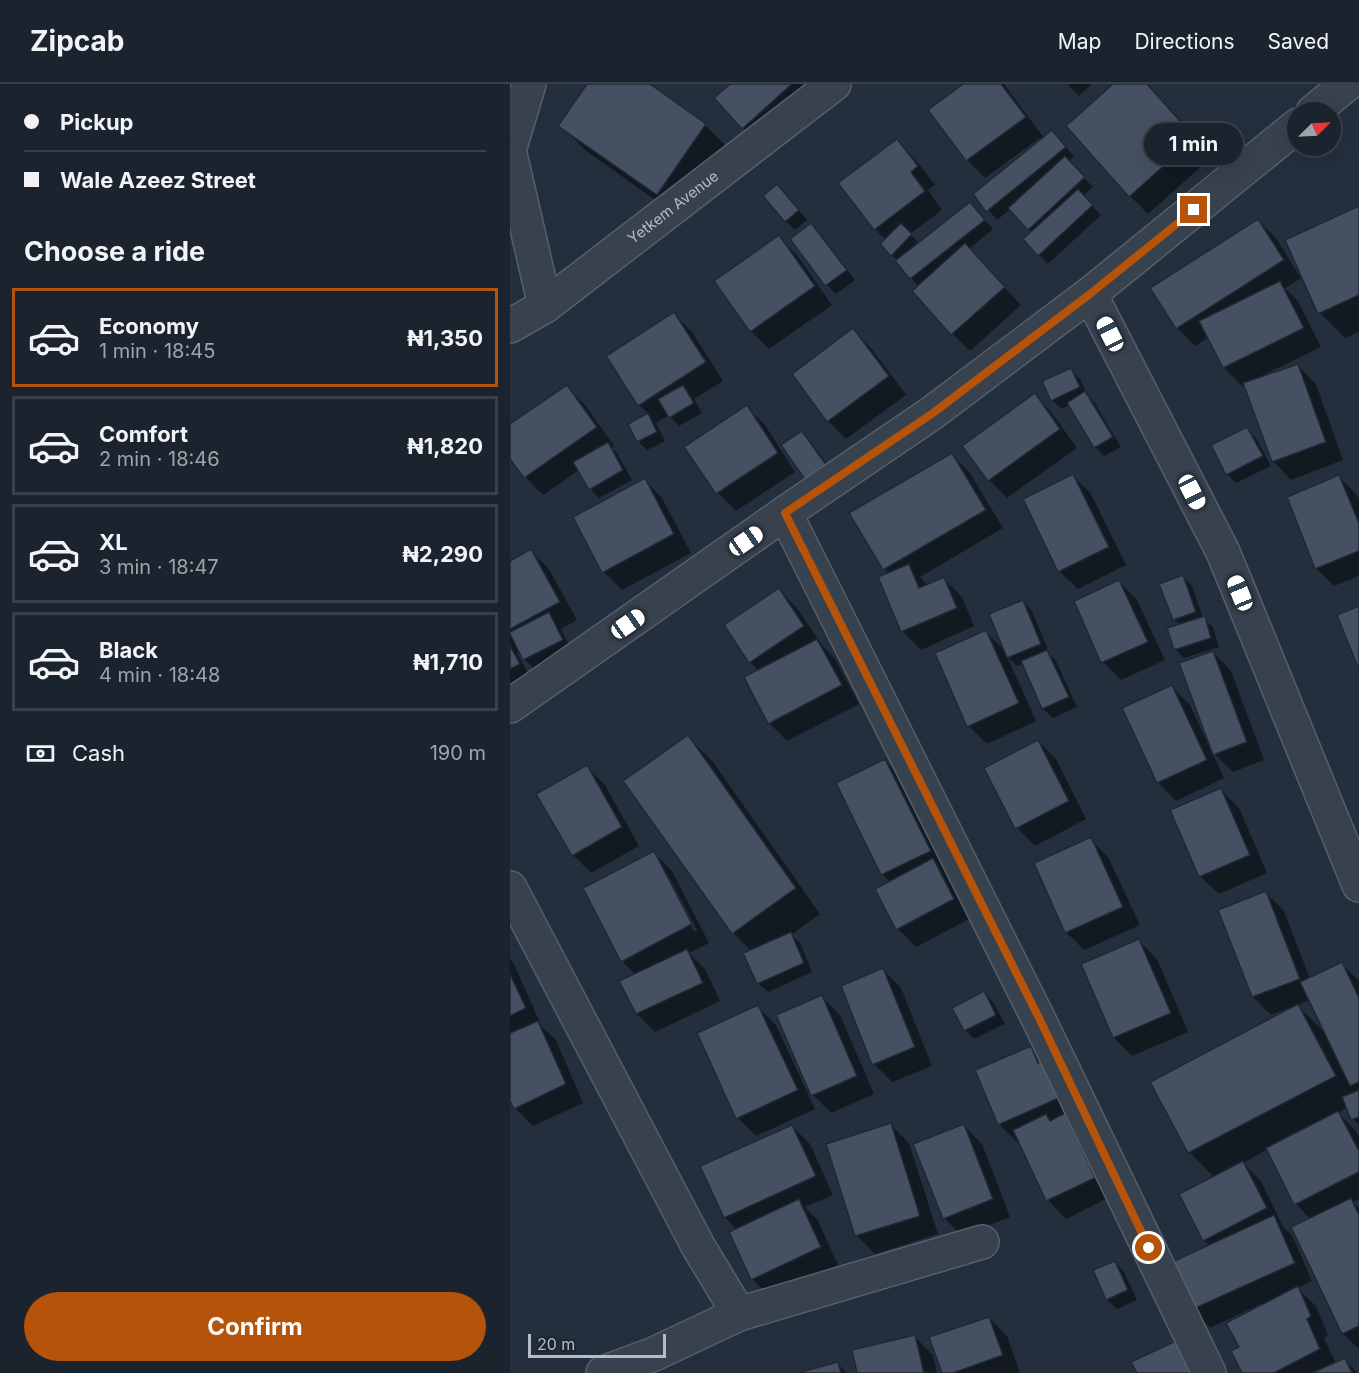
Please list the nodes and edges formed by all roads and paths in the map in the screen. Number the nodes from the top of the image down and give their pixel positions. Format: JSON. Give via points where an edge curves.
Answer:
{"nodes":[{"id":1,"x":529,"y":84,"type":"edge"},
{"id":2,"x":834,"y":84,"type":"edge"},
{"id":3,"x":1347,"y":84,"type":"edge"},
{"id":4,"x":1324,"y":102,"type":"edge"},
{"id":5,"x":1287,"y":134,"type":"edge"},
{"id":6,"x":510,"y":147,"type":"edge"},
{"id":7,"x":510,"y":154,"type":"edge"},
{"id":8,"x":1090,"y":294,"type":"junction"},
{"id":9,"x":545,"y":306,"type":"junction"},
{"id":10,"x":510,"y":326,"type":"edge"},
{"id":11,"x":785,"y":513,"type":"junction"},
{"id":12,"x":510,"y":706,"type":"edge"},
{"id":13,"x":1359,"y":885,"type":"edge"},
{"id":14,"x":510,"y":888,"type":"edge"},
{"id":15,"x":982,"y":1242,"type":"dead end"},
{"id":16,"x":739,"y":1314,"type":"junction"},
{"id":17,"x":603,"y":1373,"type":"edge"},
{"id":18,"x":1209,"y":1373,"type":"edge"}],
"edges":[{"from":1,"to":6,"type":"street"},
{"from":2,"to":9,"type":"street","name":"Yetkem Avenue"},
{"from":3,"to":4,"type":"street"},
{"from":5,"to":8,"type":"street"},
{"from":7,"to":9,"type":"street"},
{"from":8,"to":11,"type":"street","via":[[933,413]]},
{"from":8,"to":13,"type":"street","via":[[1222,552]]},
{"from":9,"to":10,"type":"street","name":"Yetkem Avenue"},
{"from":11,"to":12,"type":"street"},
{"from":11,"to":18,"type":"street","via":[[1040,1020]]},
{"from":14,"to":16,"type":"street","via":[[698,1246]]},
{"from":15,"to":16,"type":"street"},
{"from":16,"to":17,"type":"street"}]}
